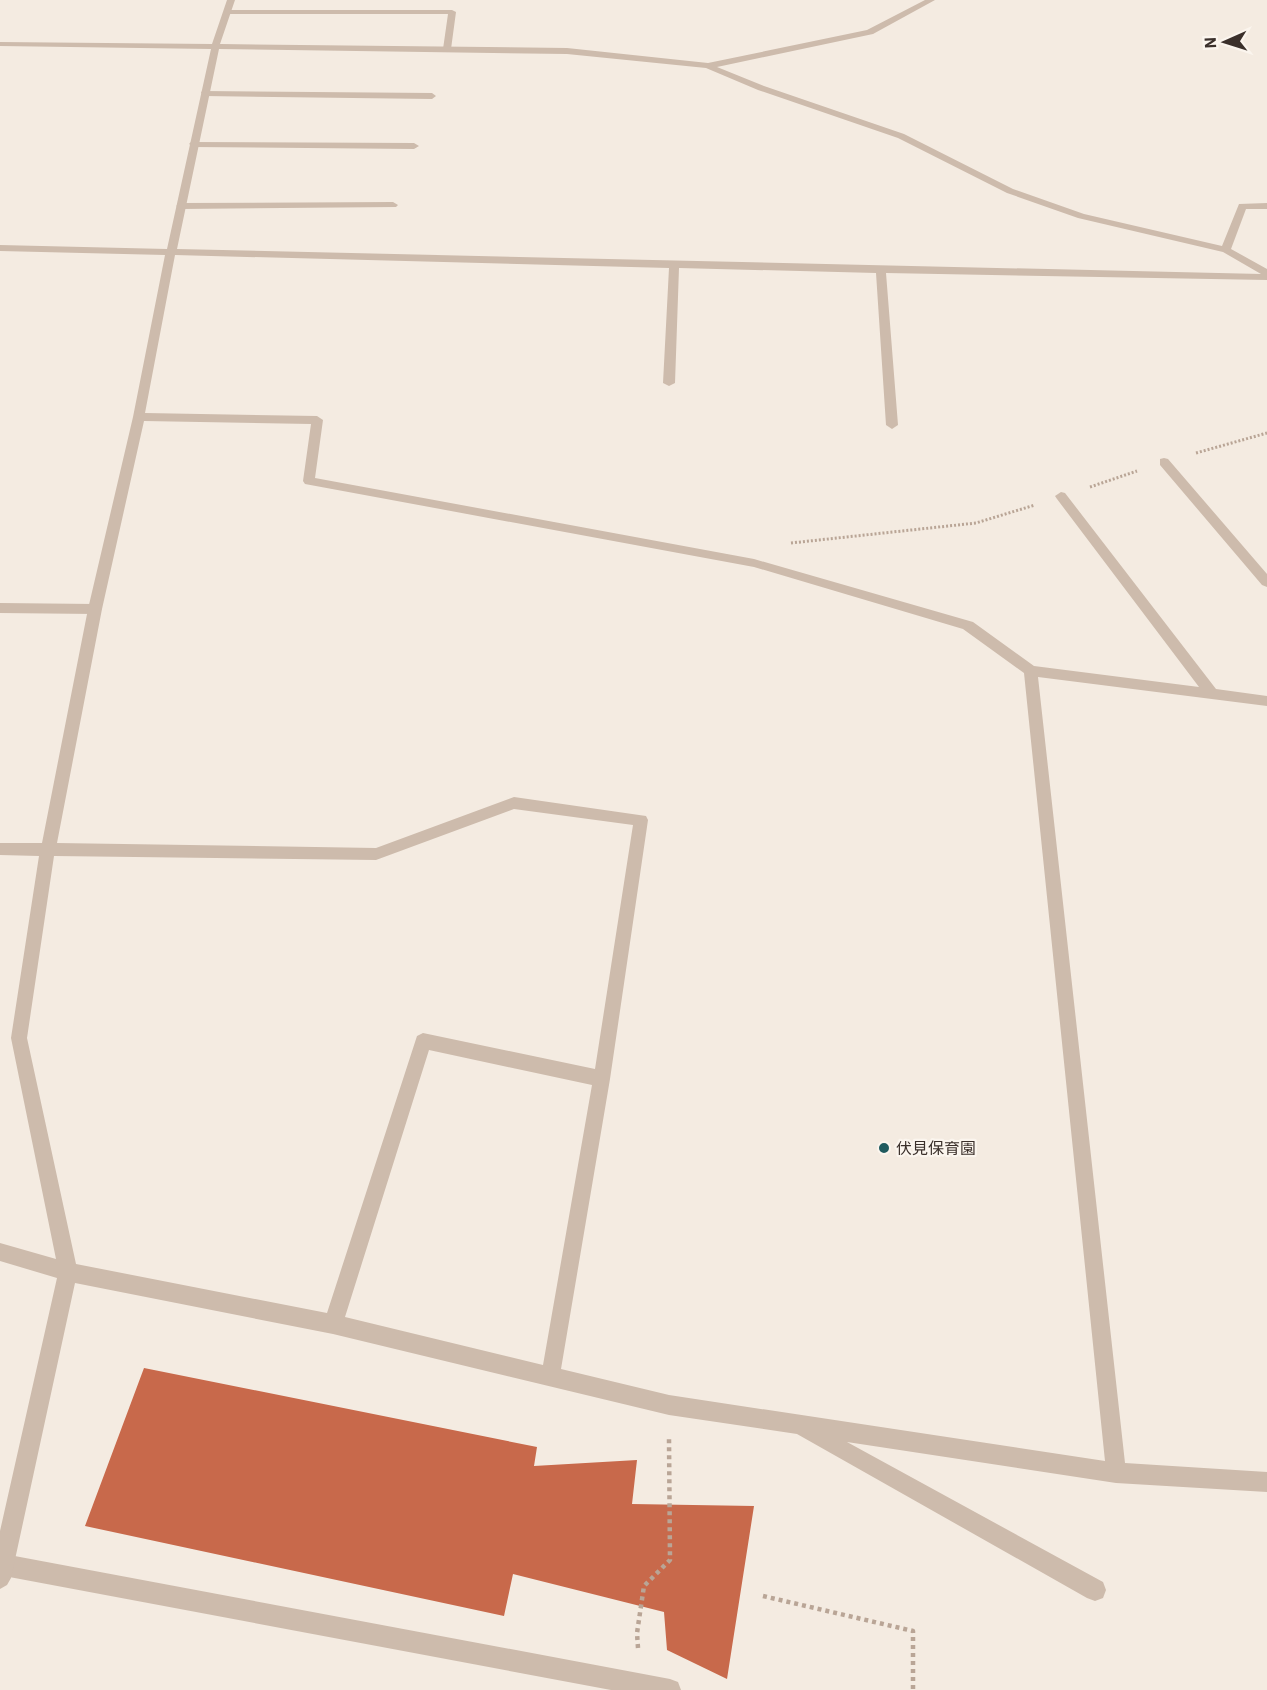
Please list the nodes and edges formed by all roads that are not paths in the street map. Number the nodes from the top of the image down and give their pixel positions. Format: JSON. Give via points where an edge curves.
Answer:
{"nodes":[{"id":1,"x":231,"y":0,"type":"edge"},
{"id":2,"x":931,"y":0,"type":"edge"},
{"id":3,"x":227,"y":12,"type":"junction"},
{"id":4,"x":0,"y":44,"type":"edge"},
{"id":5,"x":215,"y":48,"type":"junction"},
{"id":6,"x":447,"y":49,"type":"junction"},
{"id":7,"x":708,"y":66,"type":"junction"},
{"id":8,"x":205,"y":93,"type":"junction"},
{"id":9,"x":432,"y":96,"type":"dead end"},
{"id":10,"x":194,"y":144,"type":"junction"},
{"id":11,"x":414,"y":146,"type":"dead end"},
{"id":12,"x":393,"y":205,"type":"dead end"},
{"id":13,"x":181,"y":206,"type":"junction"},
{"id":14,"x":1267,"y":206,"type":"edge"},
{"id":15,"x":0,"y":248,"type":"edge"},
{"id":16,"x":1226,"y":250,"type":"junction"},
{"id":17,"x":171,"y":252,"type":"junction"},
{"id":18,"x":675,"y":265,"type":"junction"},
{"id":19,"x":881,"y":270,"type":"junction"},
{"id":20,"x":1267,"y":275,"type":"edge"},
{"id":21,"x":669,"y":384,"type":"dead end"},
{"id":22,"x":139,"y":417,"type":"junction"},
{"id":23,"x":892,"y":425,"type":"dead end"},
{"id":24,"x":1164,"y":462,"type":"road end"},
{"id":25,"x":1061,"y":496,"type":"road end"},
{"id":26,"x":1267,"y":582,"type":"edge"},
{"id":27,"x":0,"y":608,"type":"edge"},
{"id":28,"x":95,"y":609,"type":"junction"},
{"id":29,"x":1031,"y":671,"type":"junction"},
{"id":30,"x":1212,"y":694,"type":"junction"},
{"id":31,"x":1267,"y":701,"type":"edge"},
{"id":32,"x":0,"y":849,"type":"edge"},
{"id":33,"x":48,"y":849,"type":"junction"},
{"id":34,"x":602,"y":1078,"type":"junction"},
{"id":35,"x":0,"y":1252,"type":"edge"},
{"id":36,"x":68,"y":1272,"type":"junction"},
{"id":37,"x":333,"y":1324,"type":"junction"},
{"id":38,"x":550,"y":1378,"type":"junction"},
{"id":39,"x":794,"y":1424,"type":"junction"},
{"id":40,"x":1116,"y":1473,"type":"junction"},
{"id":41,"x":1267,"y":1482,"type":"edge"},
{"id":42,"x":2,"y":1572,"type":"edge"},
{"id":43,"x":1095,"y":1590,"type":"dead end"},
{"id":44,"x":670,"y":1690,"type":"edge"}],
"edges":[{"from":1,"to":3,"type":"street"},
{"from":2,"to":7,"type":"street","via":[[870,32]]},
{"from":3,"to":5,"type":"street"},
{"from":3,"to":6,"type":"street","via":[[452,12]]},
{"from":4,"to":5,"type":"street"},
{"from":5,"to":6,"type":"street"},
{"from":5,"to":8,"type":"street"},
{"from":6,"to":7,"type":"street","via":[[567,51]]},
{"from":7,"to":16,"type":"street","via":[[901,136],[1010,191],[1081,216]]},
{"from":8,"to":9,"type":"street"},
{"from":8,"to":10,"type":"street"},
{"from":10,"to":11,"type":"street"},
{"from":10,"to":13,"type":"street"},
{"from":12,"to":13,"type":"street"},
{"from":13,"to":17,"type":"street"},
{"from":14,"to":16,"type":"street","via":[[1242,206]]},
{"from":15,"to":17,"type":"street"},
{"from":16,"to":20,"type":"street"},
{"from":17,"to":18,"type":"street"},
{"from":17,"to":22,"type":"street"},
{"from":18,"to":19,"type":"street"},
{"from":18,"to":21,"type":"street"},
{"from":19,"to":20,"type":"street"},
{"from":19,"to":23,"type":"street"},
{"from":22,"to":28,"type":"street"},
{"from":22,"to":29,"type":"street","via":[[317,420],[309,481],[754,563],[968,625]]},
{"from":24,"to":26,"type":"street"},
{"from":25,"to":30,"type":"street"},
{"from":27,"to":28,"type":"street"},
{"from":28,"to":33,"type":"street"},
{"from":29,"to":30,"type":"street"},
{"from":29,"to":40,"type":"street"},
{"from":30,"to":31,"type":"street"},
{"from":32,"to":33,"type":"street"},
{"from":33,"to":34,"type":"street","via":[[376,854],[514,803],[641,820]]},
{"from":33,"to":36,"type":"street","via":[[19,1038]]},
{"from":34,"to":37,"type":"street","via":[[423,1041]]},
{"from":34,"to":38,"type":"street"},
{"from":35,"to":36,"type":"street"},
{"from":36,"to":37,"type":"street"},
{"from":36,"to":42,"type":"street"},
{"from":37,"to":38,"type":"street"},
{"from":38,"to":39,"type":"street","via":[[669,1405]]},
{"from":39,"to":40,"type":"street"},
{"from":39,"to":43,"type":"street"},
{"from":40,"to":41,"type":"street"},
{"from":42,"to":44,"type":"street"}]}
